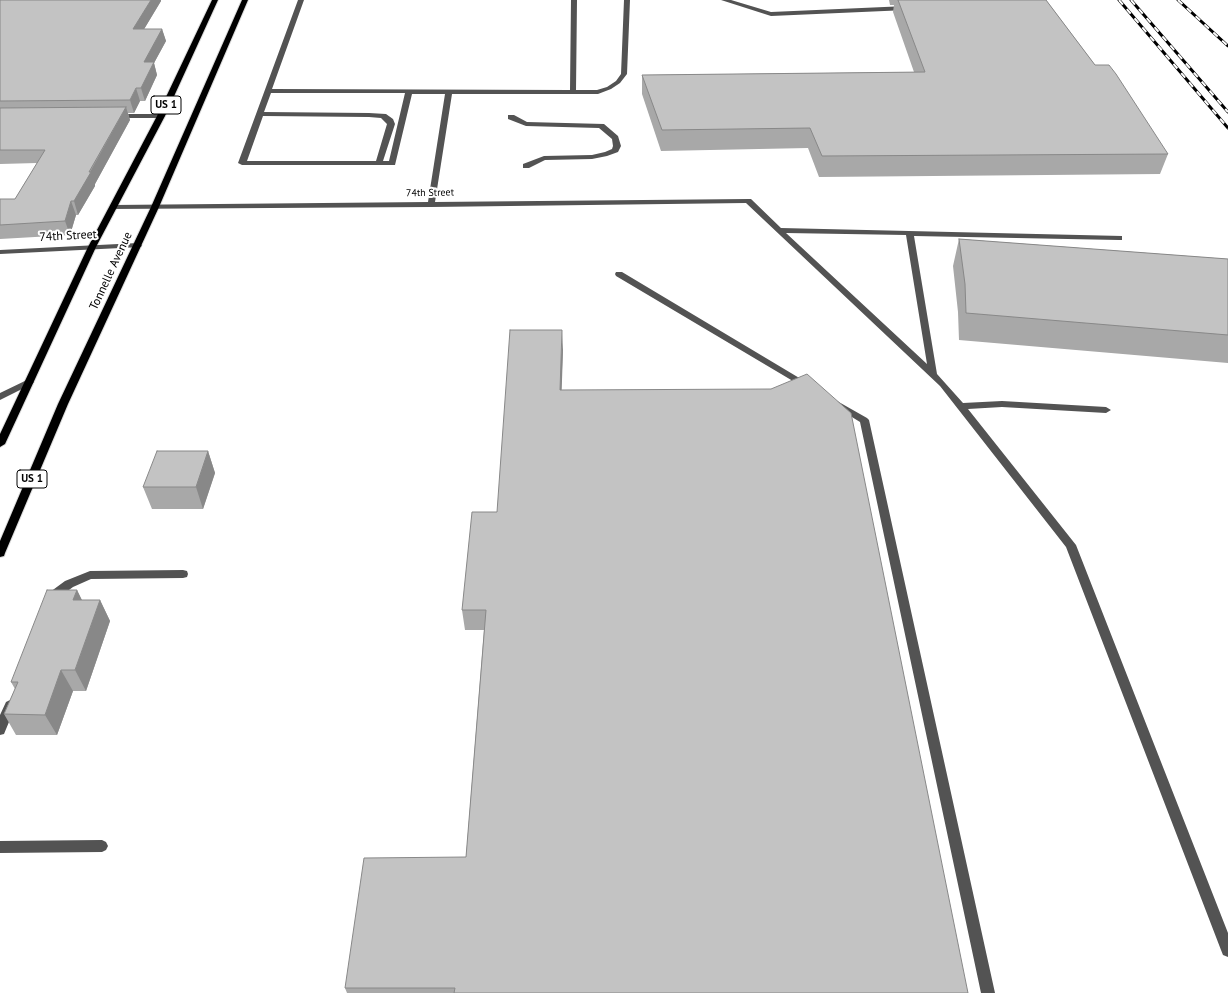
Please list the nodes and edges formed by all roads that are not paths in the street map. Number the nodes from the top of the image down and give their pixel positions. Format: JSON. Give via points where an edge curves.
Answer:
{"nodes":[{"id":1,"x":215,"y":0,"type":"edge"},
{"id":2,"x":245,"y":0,"type":"edge"},
{"id":3,"x":301,"y":0,"type":"edge"},
{"id":4,"x":574,"y":0,"type":"edge"},
{"id":5,"x":627,"y":0,"type":"edge"},
{"id":6,"x":724,"y":0,"type":"edge"},
{"id":7,"x":914,"y":8,"type":"edge"},
{"id":8,"x":268,"y":91,"type":"junction"},
{"id":9,"x":409,"y":92,"type":"junction"},
{"id":10,"x":573,"y":92,"type":"junction"},
{"id":11,"x":449,"y":93,"type":"junction"},
{"id":12,"x":260,"y":114,"type":"junction"},
{"id":13,"x":110,"y":116,"type":"edge"},
{"id":14,"x":161,"y":116,"type":"junction"},
{"id":15,"x":511,"y":117,"type":"dead end"},
{"id":16,"x":379,"y":163,"type":"junction"},
{"id":17,"x":526,"y":166,"type":"dead end"},
{"id":18,"x":431,"y":204,"type":"junction"},
{"id":19,"x":113,"y":207,"type":"junction"},
{"id":20,"x":155,"y":207,"type":"junction"},
{"id":21,"x":780,"y":230,"type":"junction"},
{"id":22,"x":910,"y":233,"type":"junction"},
{"id":23,"x":1119,"y":238,"type":"dead end"},
{"id":24,"x":138,"y":245,"type":"junction"},
{"id":25,"x":92,"y":247,"type":"junction"},
{"id":26,"x":0,"y":252,"type":"edge"},
{"id":27,"x":619,"y":274,"type":"dead end"},
{"id":28,"x":933,"y":374,"type":"junction"},
{"id":29,"x":29,"y":382,"type":"junction"},
{"id":30,"x":817,"y":392,"type":"edge"},
{"id":31,"x":0,"y":397,"type":"edge"},
{"id":32,"x":830,"y":400,"type":"edge"},
{"id":33,"x":962,"y":406,"type":"junction"},
{"id":34,"x":1106,"y":410,"type":"dead end"},
{"id":35,"x":1,"y":440,"type":"edge"},
{"id":36,"x":0,"y":553,"type":"edge"},
{"id":37,"x":183,"y":574,"type":"dead end"},
{"id":38,"x":45,"y":611,"type":"edge"},
{"id":39,"x":14,"y":693,"type":"edge"},
{"id":40,"x":0,"y":730,"type":"edge"},
{"id":41,"x":102,"y":846,"type":"dead end"},
{"id":42,"x":0,"y":847,"type":"edge"},
{"id":43,"x":1228,"y":950,"type":"edge"},
{"id":44,"x":988,"y":993,"type":"edge"}],
"edges":[{"from":1,"to":14,"type":"main road","number":"US 1"},
{"from":2,"to":20,"type":"main road","name":"Tonnelle Avenue","number":"US 1"},
{"from":3,"to":8,"type":"street"},
{"from":4,"to":10,"type":"street"},
{"from":5,"to":10,"type":"street","via":[[624,74],[618,82],[598,92]]},
{"from":6,"to":7,"type":"street","via":[[771,14]]},
{"from":8,"to":9,"type":"street"},
{"from":8,"to":12,"type":"street"},
{"from":9,"to":11,"type":"street"},
{"from":9,"to":16,"type":"street","via":[[392,162]]},
{"from":10,"to":11,"type":"street"},
{"from":11,"to":18,"type":"street"},
{"from":12,"to":16,"type":"street","via":[[383,116],[391,124]]},
{"from":12,"to":16,"type":"street","via":[[242,163]]},
{"from":13,"to":14,"type":"street"},
{"from":14,"to":19,"type":"main road","number":"US 1"},
{"from":15,"to":17,"type":"street","via":[[526,124],[601,126],[615,138],[615,150],[607,154],[592,157],[544,158]]},
{"from":18,"to":20,"type":"street","name":"74th Street"},
{"from":18,"to":21,"type":"street","name":"74th Street","via":[[748,201]]},
{"from":19,"to":20,"type":"street","name":"74th Street"},
{"from":19,"to":25,"type":"main road","number":"US 1"},
{"from":20,"to":24,"type":"main road","name":"Tonnelle Avenue","number":"US 1"},
{"from":21,"to":22,"type":"street"},
{"from":21,"to":28,"type":"street"},
{"from":22,"to":23,"type":"street"},
{"from":22,"to":28,"type":"street"},
{"from":24,"to":25,"type":"street","name":"74th Street"},
{"from":24,"to":36,"type":"main road","name":"Tonnelle Avenue","number":"US 1","via":[[63,404]]},
{"from":25,"to":26,"type":"street","name":"74th Street"},
{"from":25,"to":29,"type":"main road","number":"US 1"},
{"from":27,"to":30,"type":"street"},
{"from":28,"to":33,"type":"street"},
{"from":29,"to":31,"type":"street"},
{"from":29,"to":35,"type":"main road","number":"US 1"},
{"from":32,"to":44,"type":"street","via":[[864,420]]},
{"from":33,"to":34,"type":"street","via":[[1002,404]]},
{"from":33,"to":43,"type":"street","via":[[1071,545]]},
{"from":37,"to":38,"type":"street","via":[[90,574],[51,596]]},
{"from":39,"to":40,"type":"street"},
{"from":41,"to":42,"type":"street"}]}
